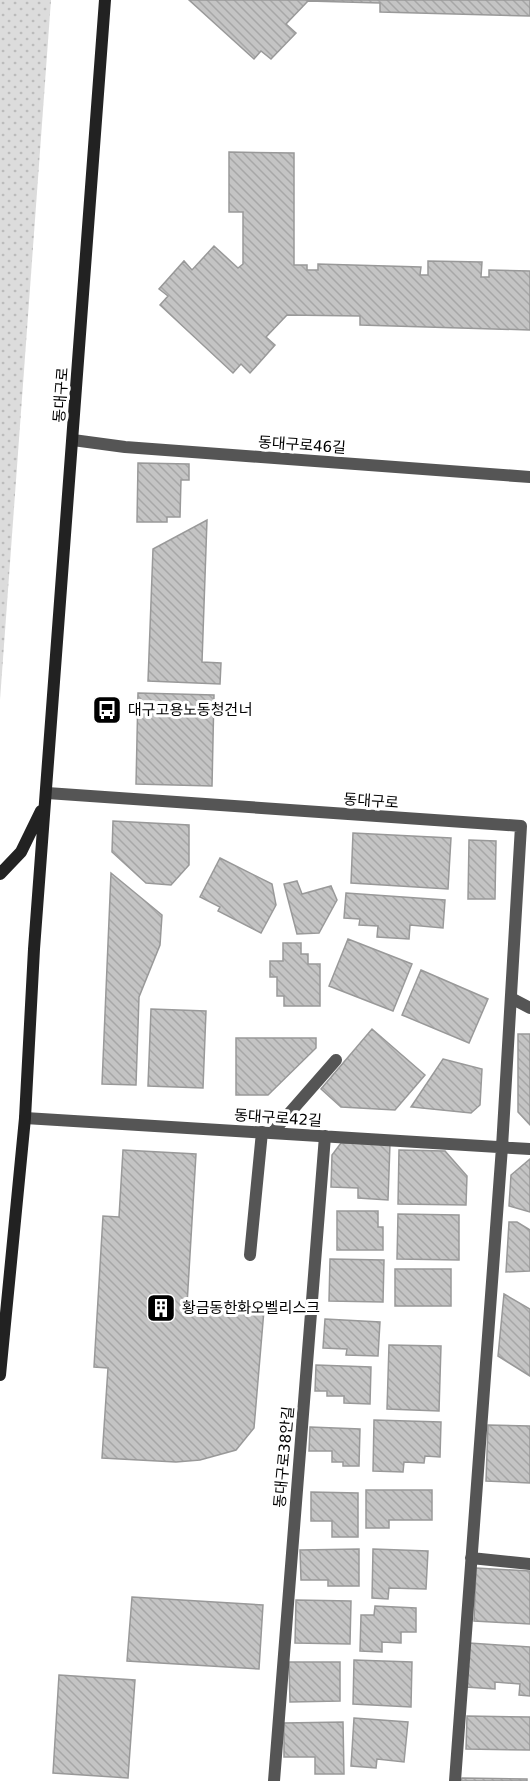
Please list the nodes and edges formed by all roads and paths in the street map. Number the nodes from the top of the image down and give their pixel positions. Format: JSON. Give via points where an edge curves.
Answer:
{"nodes":[{"id":1,"x":105,"y":0,"type":"edge"},
{"id":2,"x":73,"y":440,"type":"junction"},
{"id":3,"x":530,"y":477,"type":"edge"},
{"id":4,"x":47,"y":795,"type":"junction"},
{"id":5,"x":0,"y":874,"type":"edge"},
{"id":6,"x":511,"y":998,"type":"junction"},
{"id":7,"x":530,"y":1008,"type":"edge"},
{"id":8,"x":336,"y":1060,"type":"dead end"},
{"id":9,"x":25,"y":1118,"type":"junction"},
{"id":10,"x":267,"y":1132,"type":"junction"},
{"id":11,"x":325,"y":1136,"type":"junction"},
{"id":12,"x":502,"y":1147,"type":"junction"},
{"id":13,"x":530,"y":1149,"type":"edge"},
{"id":14,"x":250,"y":1255,"type":"dead end"},
{"id":15,"x":0,"y":1376,"type":"edge"},
{"id":16,"x":471,"y":1558,"type":"junction"},
{"id":17,"x":530,"y":1564,"type":"edge"},
{"id":18,"x":274,"y":1781,"type":"edge"},
{"id":19,"x":455,"y":1781,"type":"edge"}],
"edges":[{"from":1,"to":2,"type":"main road","name":"동대구로"},
{"from":2,"to":3,"type":"street","name":"동대구로46길"},
{"from":2,"to":4,"type":"main road","name":"동대구로"},
{"from":4,"to":5,"type":"main road","via":[[21,852]]},
{"from":4,"to":6,"type":"street","name":"동대구로","via":[[521,826]]},
{"from":4,"to":9,"type":"main road","name":"동대구로"},
{"from":6,"to":7,"type":"street"},
{"from":6,"to":12,"type":"street","name":"동대구로"},
{"from":8,"to":10,"type":"street"},
{"from":9,"to":10,"type":"street","name":"동대구로42길"},
{"from":9,"to":15,"type":"main road","name":"동대구로"},
{"from":10,"to":11,"type":"street","name":"동대구로42길"},
{"from":10,"to":14,"type":"street"},
{"from":11,"to":12,"type":"street","name":"동대구로42길"},
{"from":11,"to":18,"type":"street","name":"동대구로38안길"},
{"from":12,"to":13,"type":"street","name":"동대구로42길"},
{"from":12,"to":16,"type":"street"},
{"from":16,"to":17,"type":"street"},
{"from":16,"to":19,"type":"street"}]}
